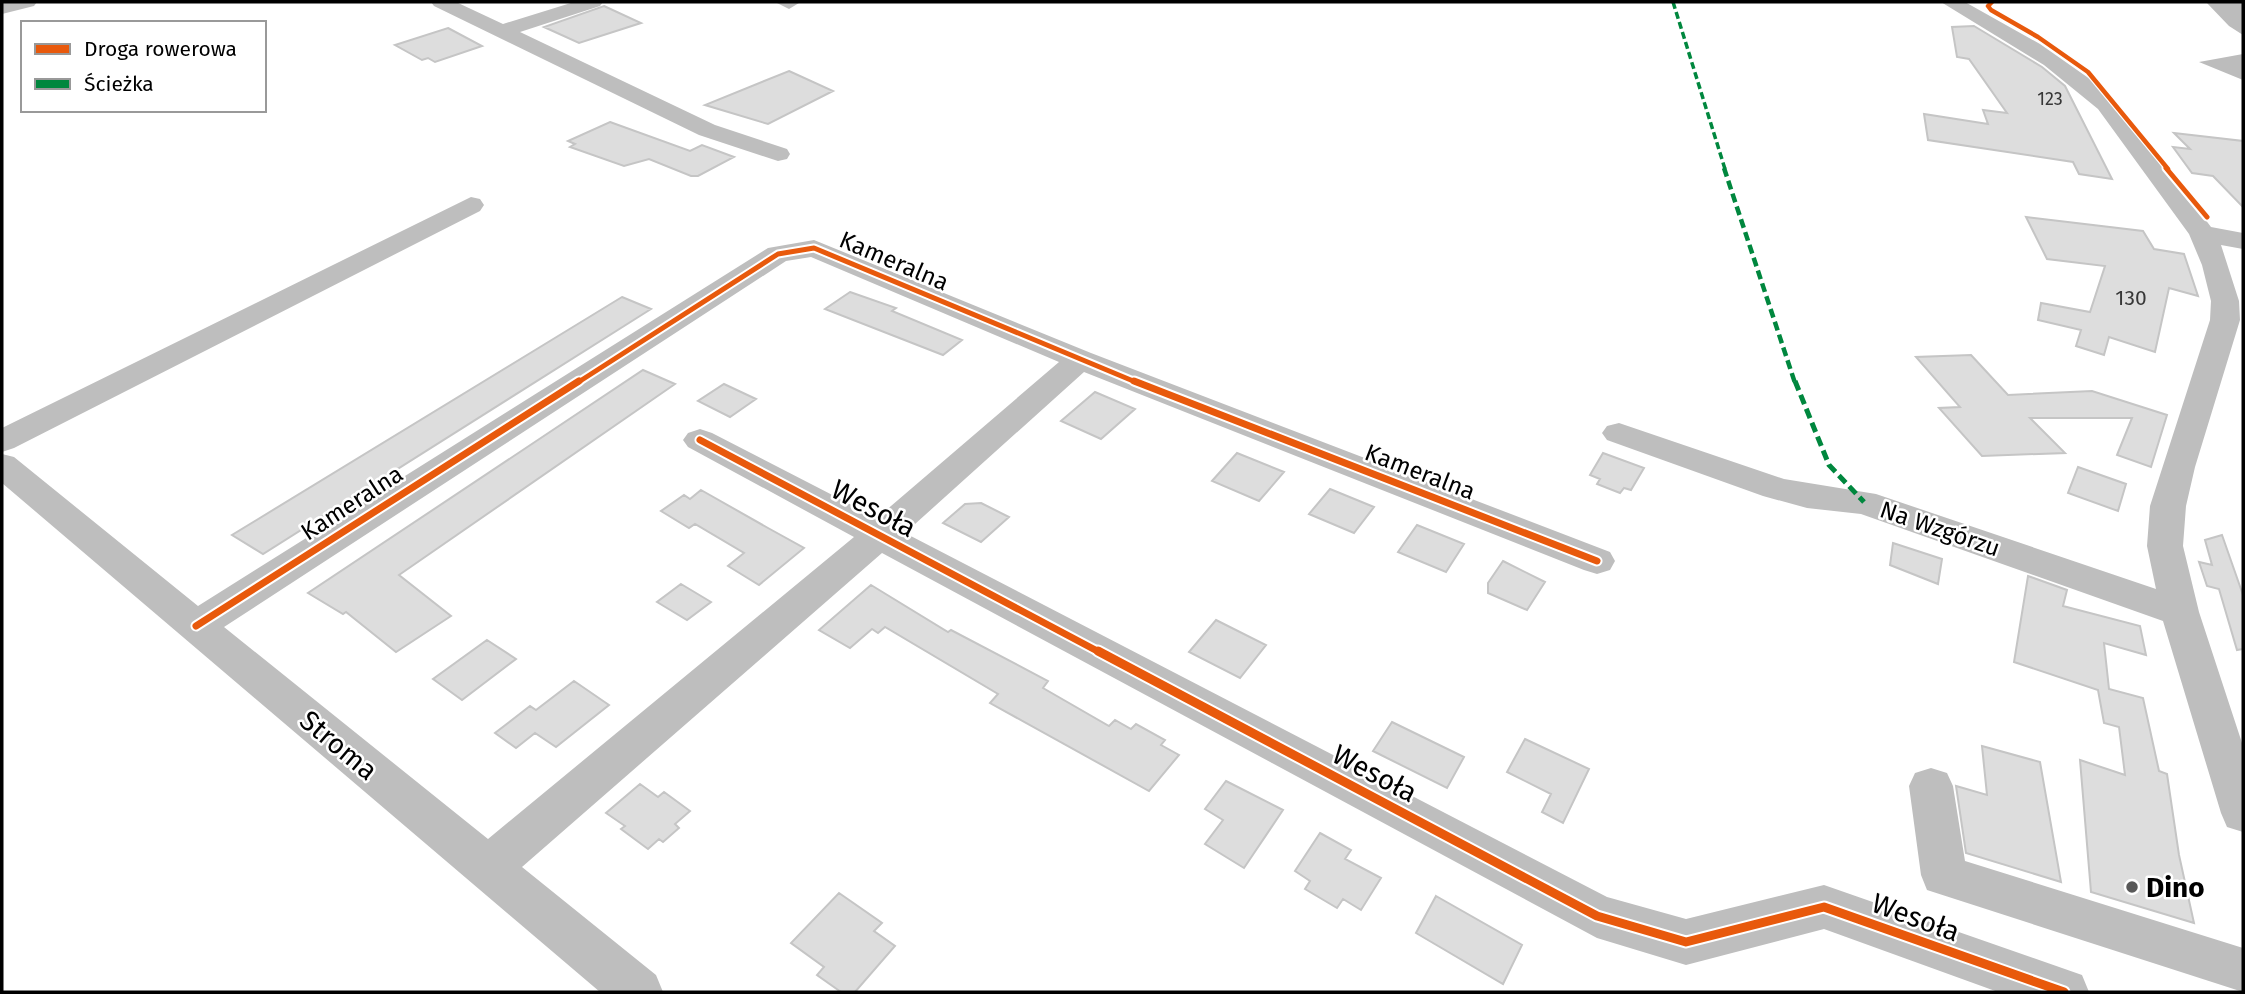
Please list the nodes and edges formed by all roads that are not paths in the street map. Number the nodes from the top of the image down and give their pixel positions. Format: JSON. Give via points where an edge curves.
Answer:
{"nodes":[{"id":1,"x":27,"y":2,"type":"edge"},
{"id":2,"x":441,"y":2,"type":"edge"},
{"id":3,"x":593,"y":2,"type":"edge"},
{"id":4,"x":1951,"y":2,"type":"edge"},
{"id":5,"x":2,"y":8,"type":"edge"},
{"id":6,"x":503,"y":31,"type":"junction"},
{"id":7,"x":778,"y":154,"type":"dead end"},
{"id":8,"x":471,"y":205,"type":"dead end"},
{"id":9,"x":2202,"y":233,"type":"junction"},
{"id":10,"x":2243,"y":241,"type":"edge"},
{"id":11,"x":1080,"y":360,"type":"junction"},
{"id":12,"x":1619,"y":433,"type":"dead end"},
{"id":13,"x":700,"y":440,"type":"dead end"},
{"id":14,"x":2,"y":441,"type":"edge"},
{"id":15,"x":2,"y":464,"type":"edge"},
{"id":16,"x":880,"y":535,"type":"junction"},
{"id":17,"x":1597,"y":561,"type":"dead end"},
{"id":18,"x":2180,"y":611,"type":"junction"},
{"id":19,"x":196,"y":626,"type":"junction"},
{"id":20,"x":1931,"y":786,"type":"dead end"},
{"id":21,"x":2243,"y":813,"type":"edge"},
{"id":22,"x":488,"y":867,"type":"junction"},
{"id":23,"x":2243,"y":971,"type":"edge"},
{"id":24,"x":638,"y":992,"type":"edge"},
{"id":25,"x":2064,"y":992,"type":"edge"}],
"edges":[{"from":1,"to":5,"type":"street"},
{"from":2,"to":6,"type":"street"},
{"from":3,"to":6,"type":"street"},
{"from":4,"to":9,"type":"street","via":[[2089,87]]},
{"from":6,"to":7,"type":"street","via":[[707,130]]},
{"from":8,"to":14,"type":"street"},
{"from":9,"to":10,"type":"street"},
{"from":9,"to":18,"type":"street","via":[[2216,265],[2225,320],[2168,506],[2165,547]]},
{"from":11,"to":16,"type":"street","name":"Wesoła"},
{"from":11,"to":17,"type":"street","name":"Kameralna"},
{"from":11,"to":19,"type":"street","name":"Kameralna","via":[[814,248],[778,254]]},
{"from":12,"to":18,"type":"street","name":"Na Wzgórzu","via":[[1839,505],[1864,502]]},
{"from":13,"to":16,"type":"street","name":"Wesoła"},
{"from":15,"to":19,"type":"street","name":"Stroma"},
{"from":16,"to":22,"type":"street","name":"Wesoła"},
{"from":16,"to":25,"type":"street","name":"Wesoła","via":[[1598,916],[1686,942],[1824,907]]},
{"from":18,"to":21,"type":"street"},
{"from":19,"to":22,"type":"street","name":"Stroma"},
{"from":20,"to":23,"type":"street","via":[[1944,875]]},
{"from":22,"to":24,"type":"street","name":"Stroma"}]}
